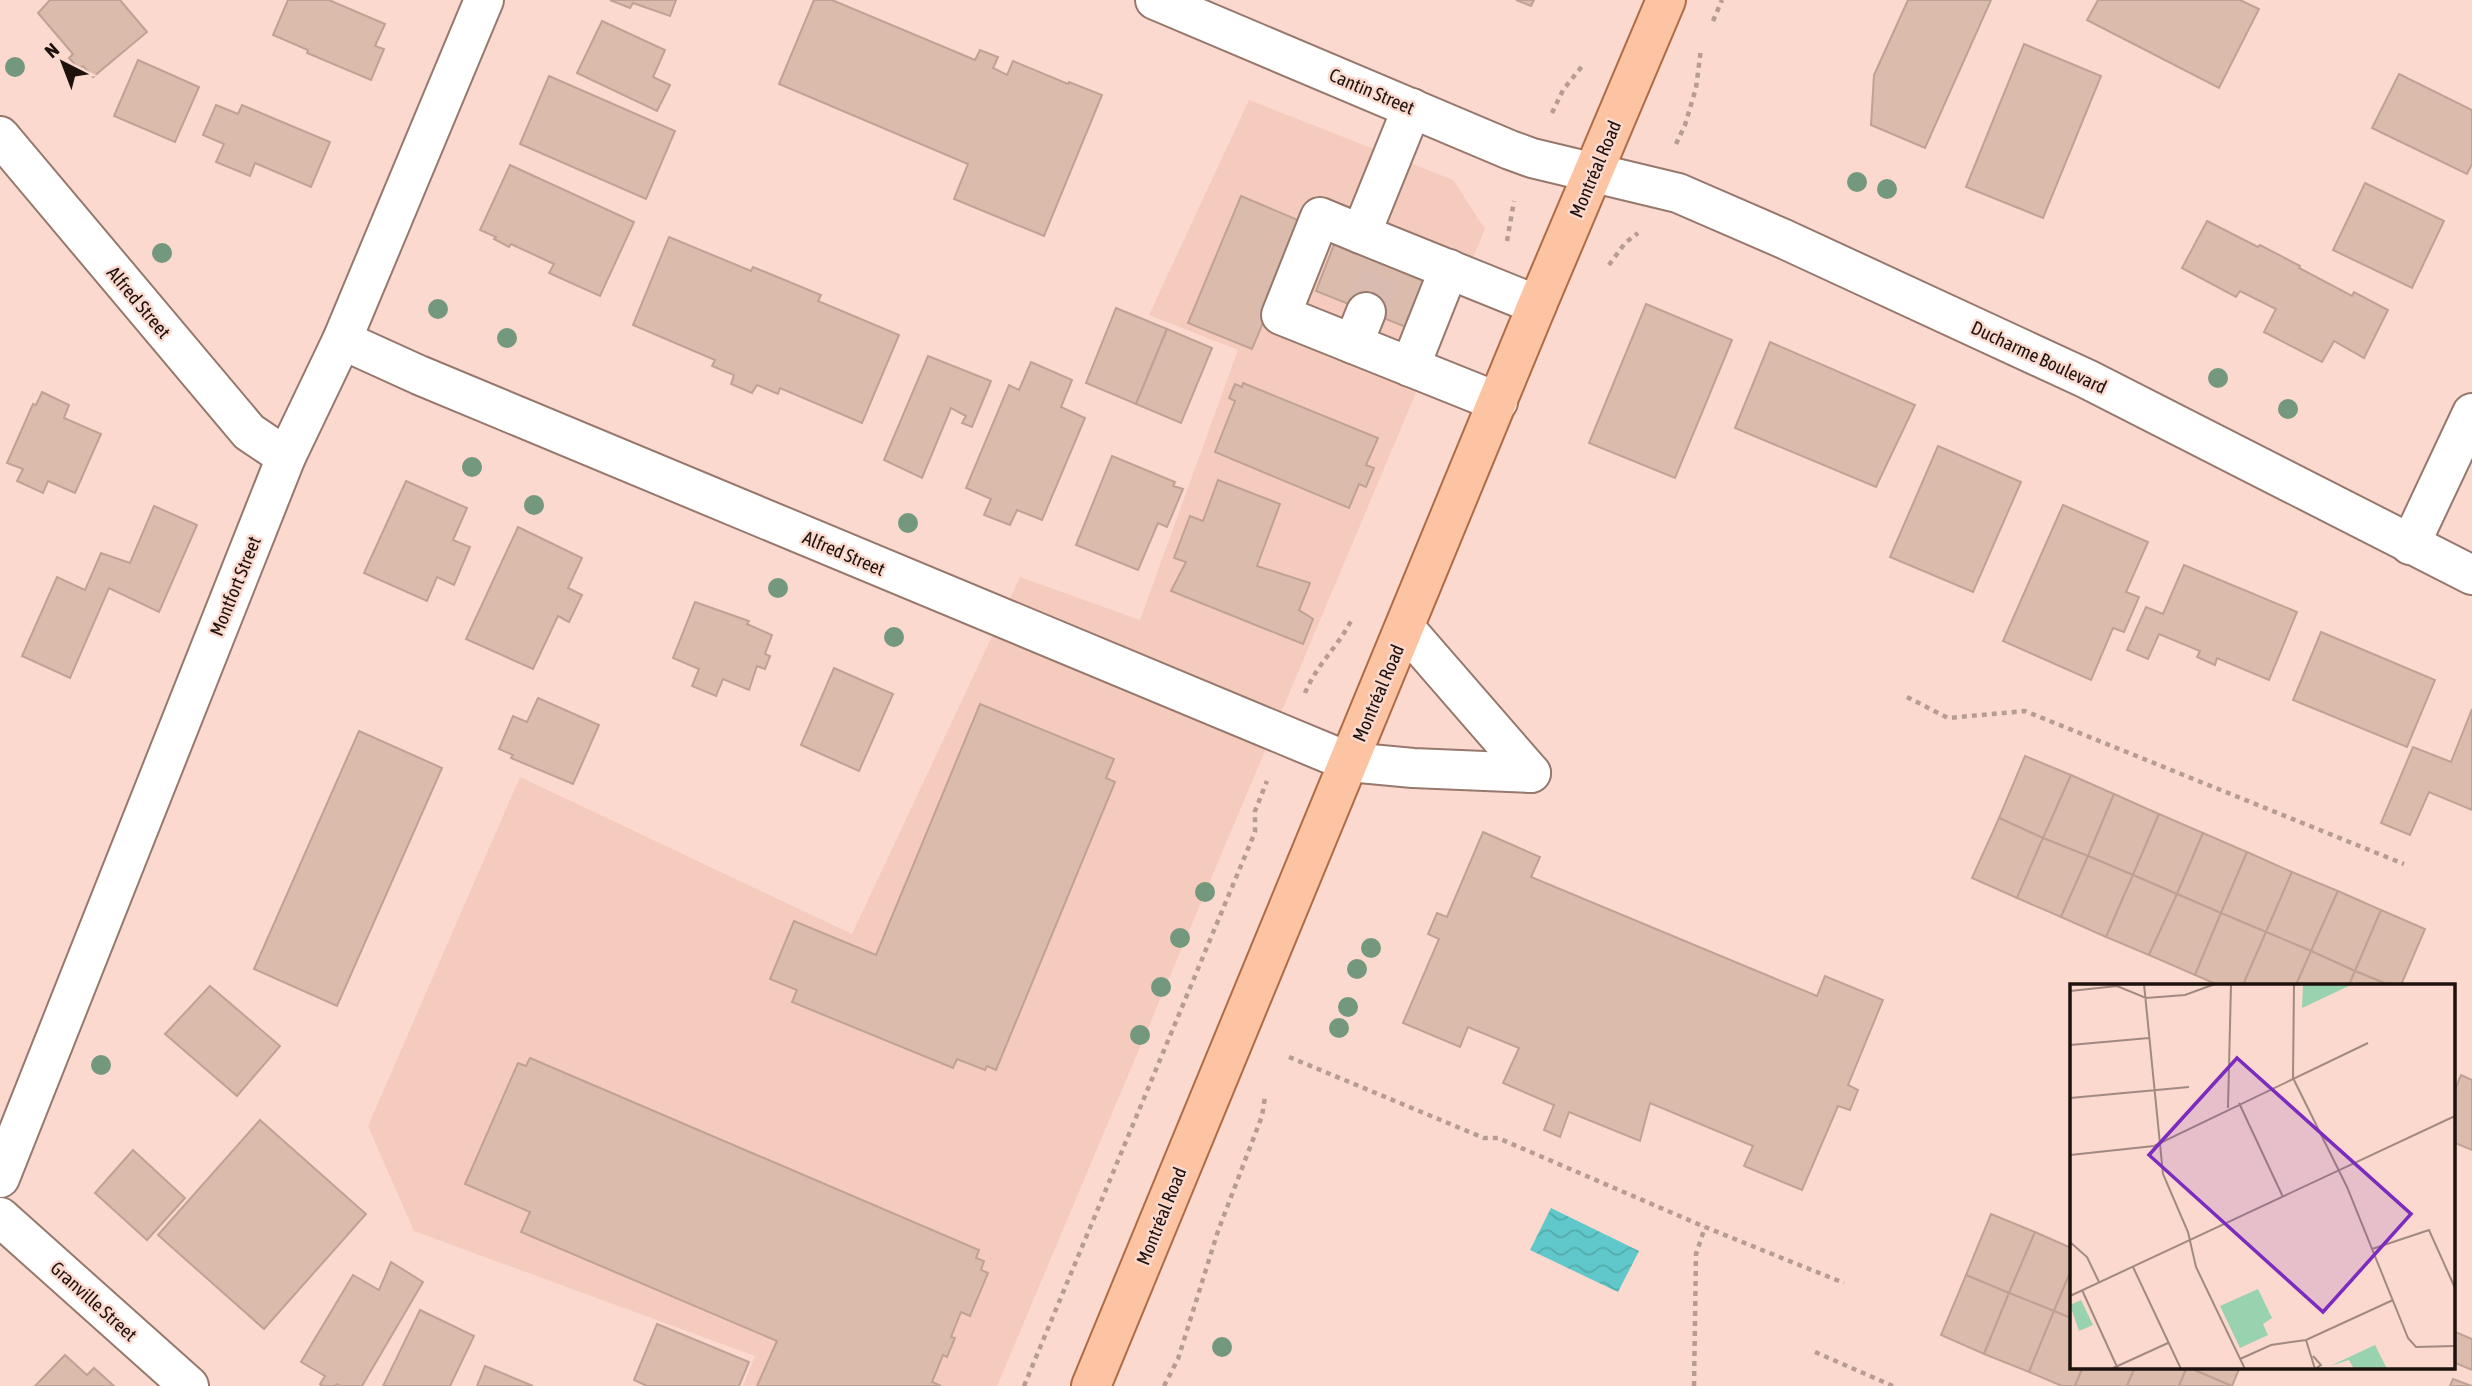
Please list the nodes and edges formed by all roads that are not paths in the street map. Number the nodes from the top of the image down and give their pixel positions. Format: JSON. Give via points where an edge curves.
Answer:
{"nodes":[{"id":1,"x":484,"y":0,"type":"edge"},
{"id":2,"x":1155,"y":0,"type":"edge"},
{"id":3,"x":1666,"y":0,"type":"edge"},
{"id":4,"x":1412,"y":108,"type":"junction"},
{"id":5,"x":0,"y":136,"type":"edge"},
{"id":6,"x":1592,"y":173,"type":"junction"},
{"id":7,"x":1380,"y":247,"type":"junction"},
{"id":8,"x":1449,"y":269,"type":"junction"},
{"id":9,"x":1538,"y":305,"type":"junction"},
{"id":10,"x":342,"y":340,"type":"junction"},
{"id":11,"x":1410,"y":367,"type":"junction"},
{"id":12,"x":1498,"y":402,"type":"junction"},
{"id":13,"x":2472,"y":413,"type":"edge"},
{"id":14,"x":286,"y":457,"type":"junction"},
{"id":15,"x":2410,"y":545,"type":"junction"},
{"id":16,"x":2472,"y":575,"type":"edge"},
{"id":17,"x":1405,"y":628,"type":"junction"},
{"id":18,"x":1349,"y":762,"type":"junction"},
{"id":19,"x":0,"y":1178,"type":"edge"},
{"id":20,"x":0,"y":1217,"type":"edge"},
{"id":21,"x":189,"y":1386,"type":"edge"},
{"id":22,"x":1091,"y":1386,"type":"edge"}],
"edges":[{"from":1,"to":10,"type":"street","name":"Montfort Street"},
{"from":2,"to":4,"type":"street","name":"Cantin Street"},
{"from":3,"to":6,"type":"main road","name":"Montréal Road"},
{"from":4,"to":6,"type":"street","name":"Cantin Street","via":[[1510,150]]},
{"from":4,"to":7,"type":"street"},
{"from":5,"to":14,"type":"street","name":"Alfred Street","via":[[249,432]]},
{"from":6,"to":9,"type":"main road","name":"Montréal Road"},
{"from":6,"to":15,"type":"street","name":"Ducharme Boulevard","via":[[1678,193],[1784,239],[2087,379]]},
{"from":7,"to":8,"type":"street"},
{"from":7,"to":11,"type":"street","via":[[1320,218],[1281,316],[1360,328]]},
{"from":8,"to":9,"type":"street"},
{"from":8,"to":11,"type":"street"},
{"from":9,"to":12,"type":"main road","name":"Montréal Road"},
{"from":10,"to":14,"type":"street","name":"Montfort Street"},
{"from":10,"to":18,"type":"street","name":"Alfred Street"},
{"from":11,"to":12,"type":"street"},
{"from":12,"to":17,"type":"main road","name":"Montréal Road"},
{"from":13,"to":15,"type":"street"},
{"from":14,"to":19,"type":"street","name":"Montfort Street"},
{"from":15,"to":16,"type":"street","name":"Ducharme Boulevard"},
{"from":17,"to":18,"type":"main road","name":"Montréal Road"},
{"from":17,"to":18,"type":"street","name":"Alfred Street","via":[[1531,773]]},
{"from":18,"to":22,"type":"main road","name":"Montréal Road"},
{"from":20,"to":21,"type":"street","name":"Granville Street"}]}
